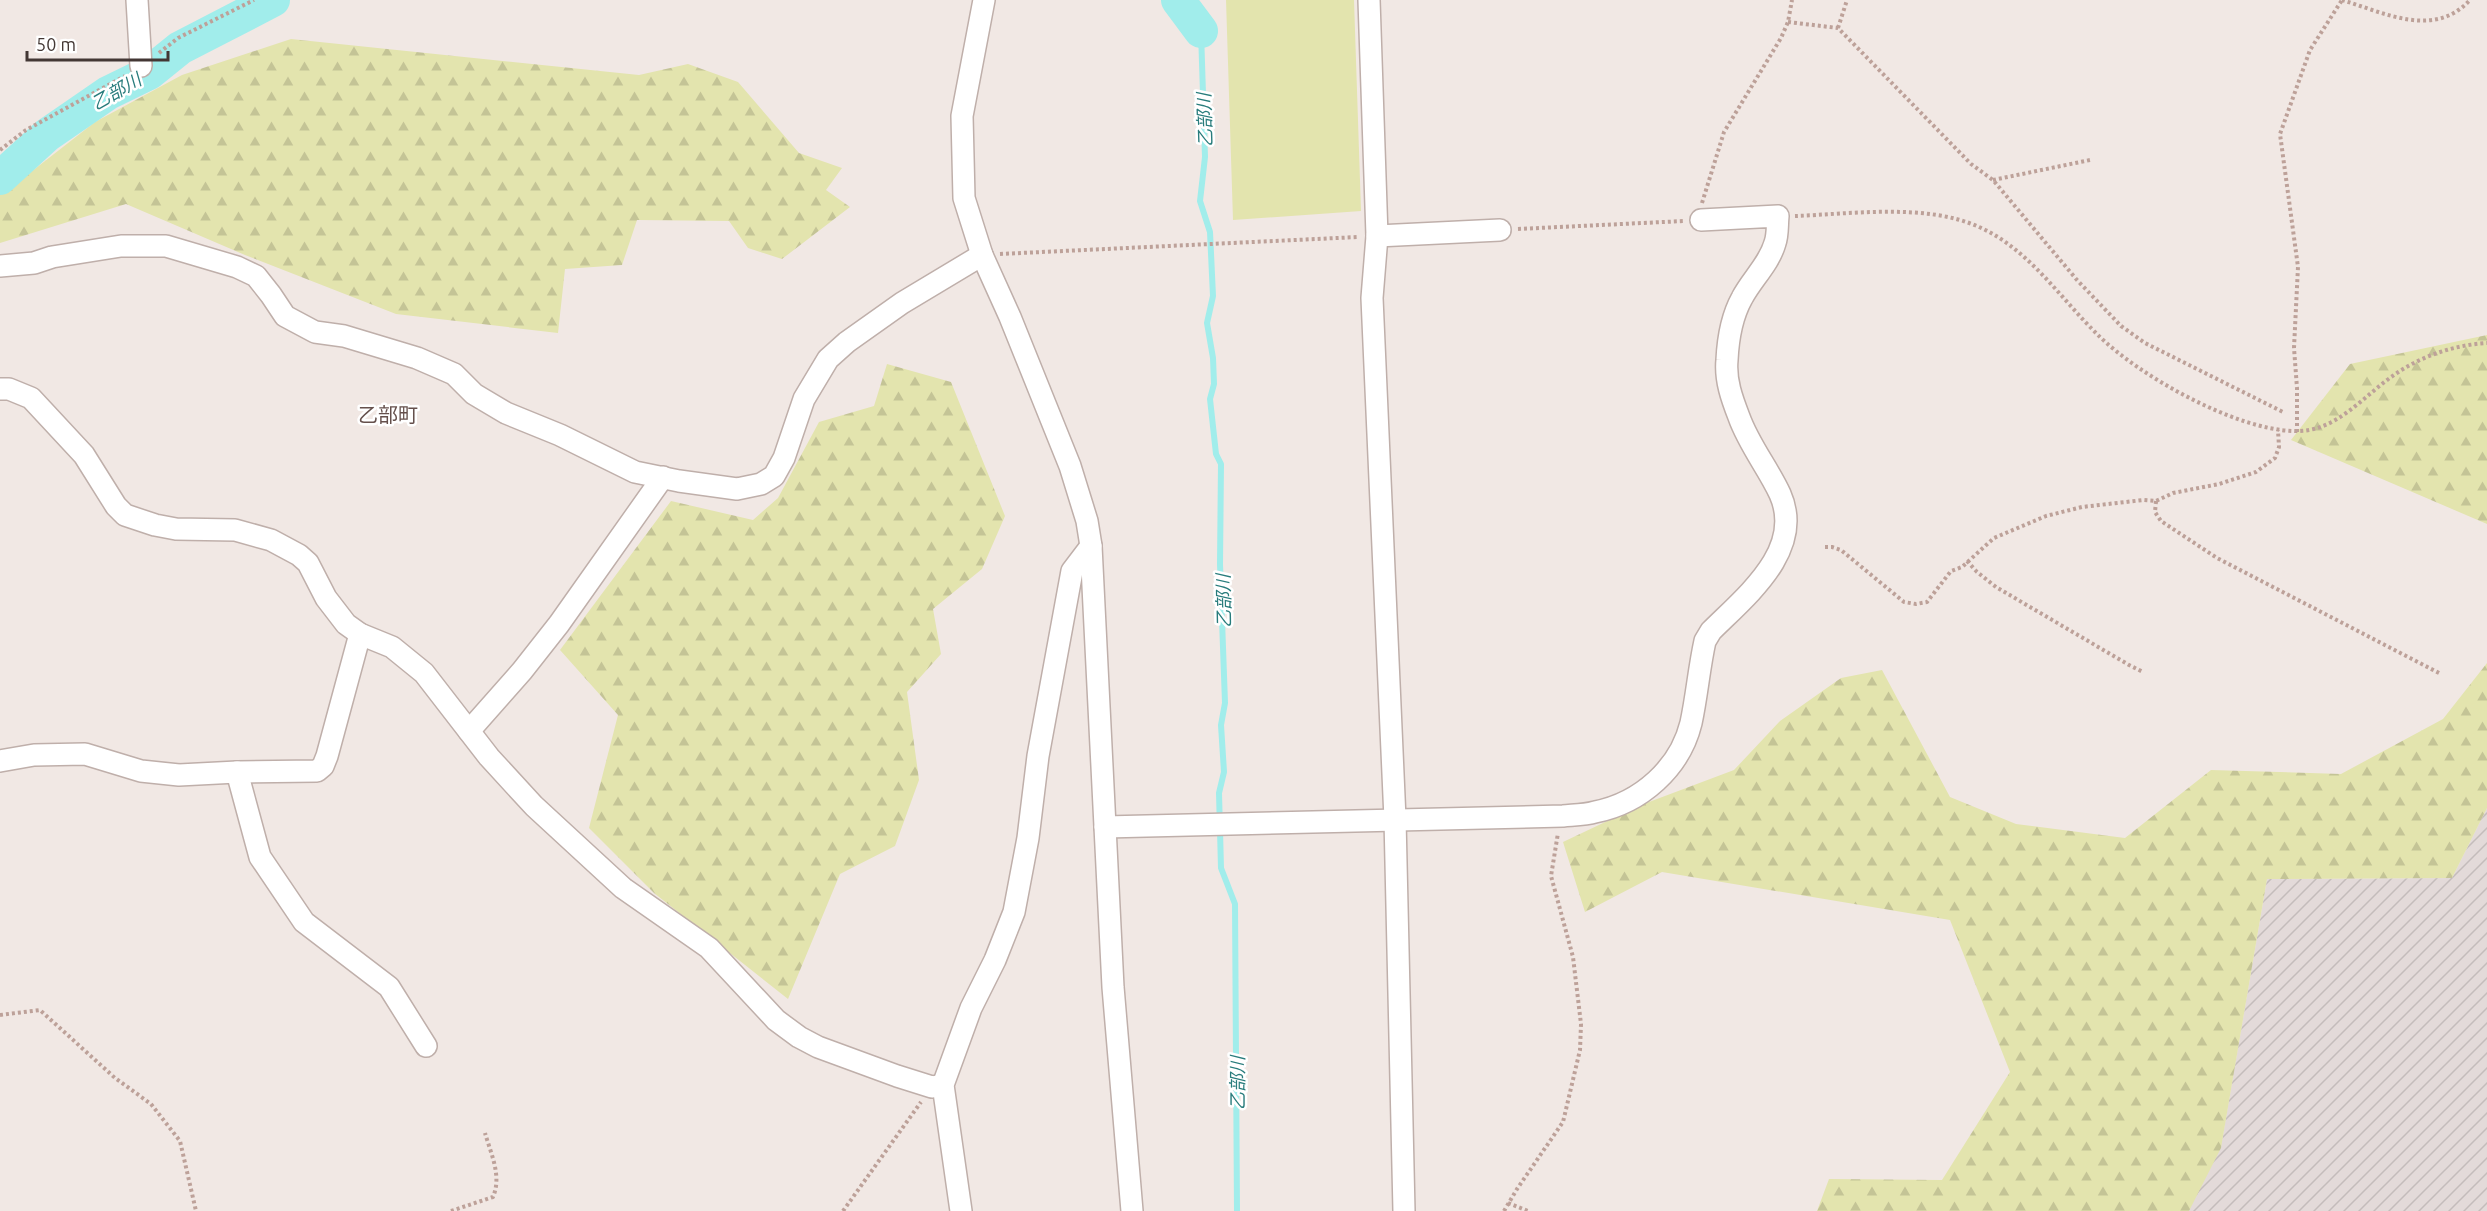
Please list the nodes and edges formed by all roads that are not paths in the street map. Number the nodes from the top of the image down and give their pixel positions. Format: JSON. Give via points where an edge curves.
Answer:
{"nodes":[{"id":1,"x":137,"y":0,"type":"edge"},
{"id":2,"x":984,"y":0,"type":"edge"},
{"id":3,"x":1369,"y":0,"type":"edge"},
{"id":4,"x":141,"y":66,"type":"dead end"},
{"id":5,"x":1701,"y":220,"type":"road end"},
{"id":6,"x":1500,"y":230,"type":"road end"},
{"id":7,"x":1377,"y":236,"type":"junction"},
{"id":8,"x":982,"y":255,"type":"junction"},
{"id":9,"x":0,"y":266,"type":"edge"},
{"id":10,"x":0,"y":389,"type":"edge"},
{"id":11,"x":663,"y":477,"type":"junction"},
{"id":12,"x":1091,"y":546,"type":"junction"},
{"id":13,"x":360,"y":634,"type":"junction"},
{"id":14,"x":469,"y":731,"type":"junction"},
{"id":15,"x":0,"y":761,"type":"edge"},
{"id":16,"x":237,"y":772,"type":"junction"},
{"id":17,"x":1395,"y":819,"type":"junction"},
{"id":18,"x":1105,"y":827,"type":"junction"},
{"id":19,"x":426,"y":1046,"type":"dead end"},
{"id":20,"x":938,"y":1086,"type":"junction"},
{"id":21,"x":961,"y":1211,"type":"edge"},
{"id":22,"x":1132,"y":1211,"type":"edge"},
{"id":23,"x":1404,"y":1211,"type":"edge"}],
"edges":[{"from":1,"to":4,"type":"street"},
{"from":2,"to":8,"type":"street","via":[[962,116],[964,198]]},
{"from":3,"to":7,"type":"street"},
{"from":5,"to":17,"type":"street","via":[[1778,216],[1776,242],[1735,313],[1727,377],[1746,435],[1780,494],[1786,513],[1786,535],[1767,572],[1705,641],[1690,725],[1672,765],[1660,780],[1641,793],[1595,813]]},
{"from":6,"to":7,"type":"street"},
{"from":7,"to":17,"type":"street","via":[[1372,298]]},
{"from":8,"to":11,"type":"street","via":[[902,303],[828,359],[804,399],[774,476],[761,484],[737,489]]},
{"from":8,"to":12,"type":"street","via":[[1070,466]]},
{"from":9,"to":11,"type":"street","via":[[121,246],[166,246],[237,267],[256,276],[285,316],[315,332],[344,336],[417,358],[454,375],[506,413],[577,442],[635,472]]},
{"from":10,"to":13,"type":"street","via":[[31,398],[84,455],[125,515],[176,529],[235,530],[284,545],[308,563],[338,615]]},
{"from":11,"to":14,"type":"street","via":[[559,624]]},
{"from":12,"to":18,"type":"street"},
{"from":12,"to":20,"type":"street","via":[[1072,571],[1014,912]]},
{"from":13,"to":14,"type":"street","via":[[392,647],[424,673]]},
{"from":13,"to":16,"type":"street","via":[[323,766],[317,771]]},
{"from":14,"to":20,"type":"street","via":[[534,806],[623,888],[709,948],[776,1020],[818,1047]]},
{"from":15,"to":16,"type":"street","via":[[34,755],[85,754],[141,771]]},
{"from":16,"to":19,"type":"street","via":[[260,857],[304,922],[389,987]]},
{"from":17,"to":18,"type":"street"},
{"from":17,"to":23,"type":"street"},
{"from":18,"to":22,"type":"street","via":[[1113,987]]},
{"from":20,"to":21,"type":"street"}]}
